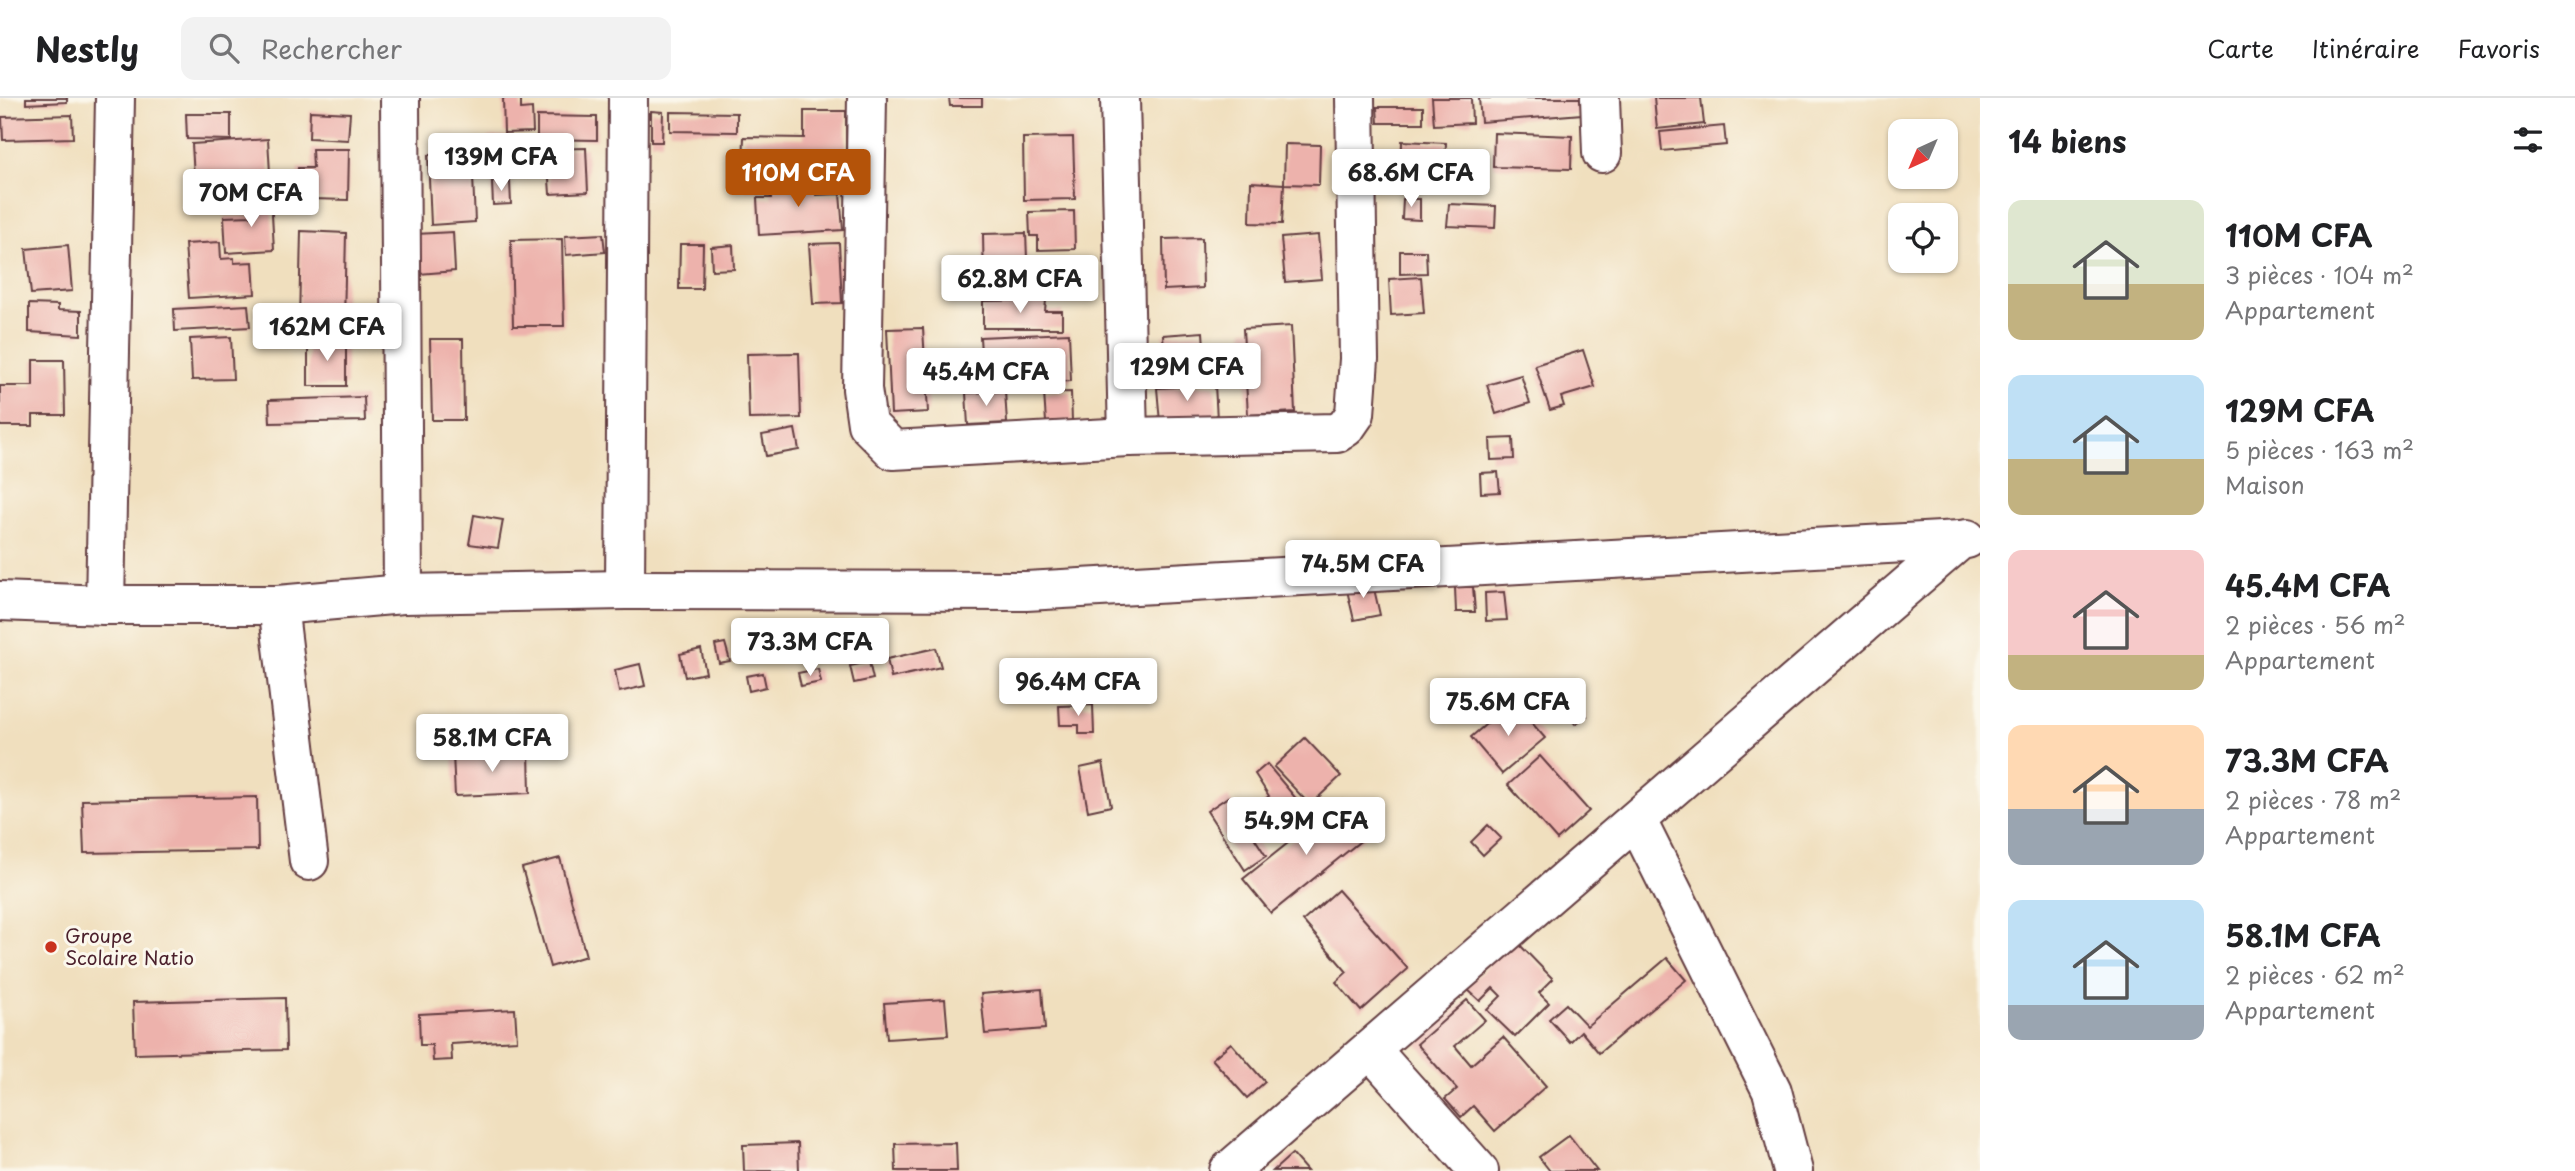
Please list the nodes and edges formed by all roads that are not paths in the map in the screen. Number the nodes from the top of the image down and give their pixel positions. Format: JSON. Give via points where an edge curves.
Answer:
{"nodes":[{"id":1,"x":115,"y":98,"type":"edge"},
{"id":2,"x":400,"y":98,"type":"edge"},
{"id":3,"x":628,"y":98,"type":"edge"},
{"id":4,"x":867,"y":98,"type":"edge"},
{"id":5,"x":1120,"y":98,"type":"edge"},
{"id":6,"x":1354,"y":98,"type":"edge"},
{"id":7,"x":1600,"y":98,"type":"edge"},
{"id":8,"x":1602,"y":153,"type":"dead end"},
{"id":9,"x":1128,"y":437,"type":"junction"},
{"id":10,"x":1970,"y":539,"type":"edge"},
{"id":11,"x":625,"y":590,"type":"junction"},
{"id":12,"x":403,"y":594,"type":"junction"},
{"id":13,"x":0,"y":601,"type":"edge"},
{"id":14,"x":105,"y":606,"type":"junction"},
{"id":15,"x":278,"y":606,"type":"junction"},
{"id":16,"x":1637,"y":821,"type":"junction"},
{"id":17,"x":309,"y":861,"type":"dead end"},
{"id":18,"x":1372,"y":1051,"type":"junction"},
{"id":19,"x":1229,"y":1171,"type":"edge"},
{"id":20,"x":1479,"y":1171,"type":"edge"},
{"id":21,"x":1793,"y":1171,"type":"edge"}],
"edges":[{"from":1,"to":14,"type":"street"},
{"from":2,"to":12,"type":"street"},
{"from":3,"to":11,"type":"street"},
{"from":4,"to":9,"type":"street","via":[[862,389],[867,424],[893,450]]},
{"from":5,"to":9,"type":"street"},
{"from":6,"to":9,"type":"street","via":[[1359,359],[1355,414],[1337,433]]},
{"from":7,"to":8,"type":"street"},
{"from":10,"to":11,"type":"street","via":[[1026,591]]},
{"from":10,"to":16,"type":"street"},
{"from":11,"to":12,"type":"street"},
{"from":12,"to":15,"type":"street"},
{"from":13,"to":14,"type":"street"},
{"from":14,"to":15,"type":"street"},
{"from":15,"to":17,"type":"street"},
{"from":16,"to":18,"type":"street"},
{"from":16,"to":21,"type":"street","via":[[1772,1091]]},
{"from":18,"to":19,"type":"street"},
{"from":18,"to":20,"type":"street"}]}
